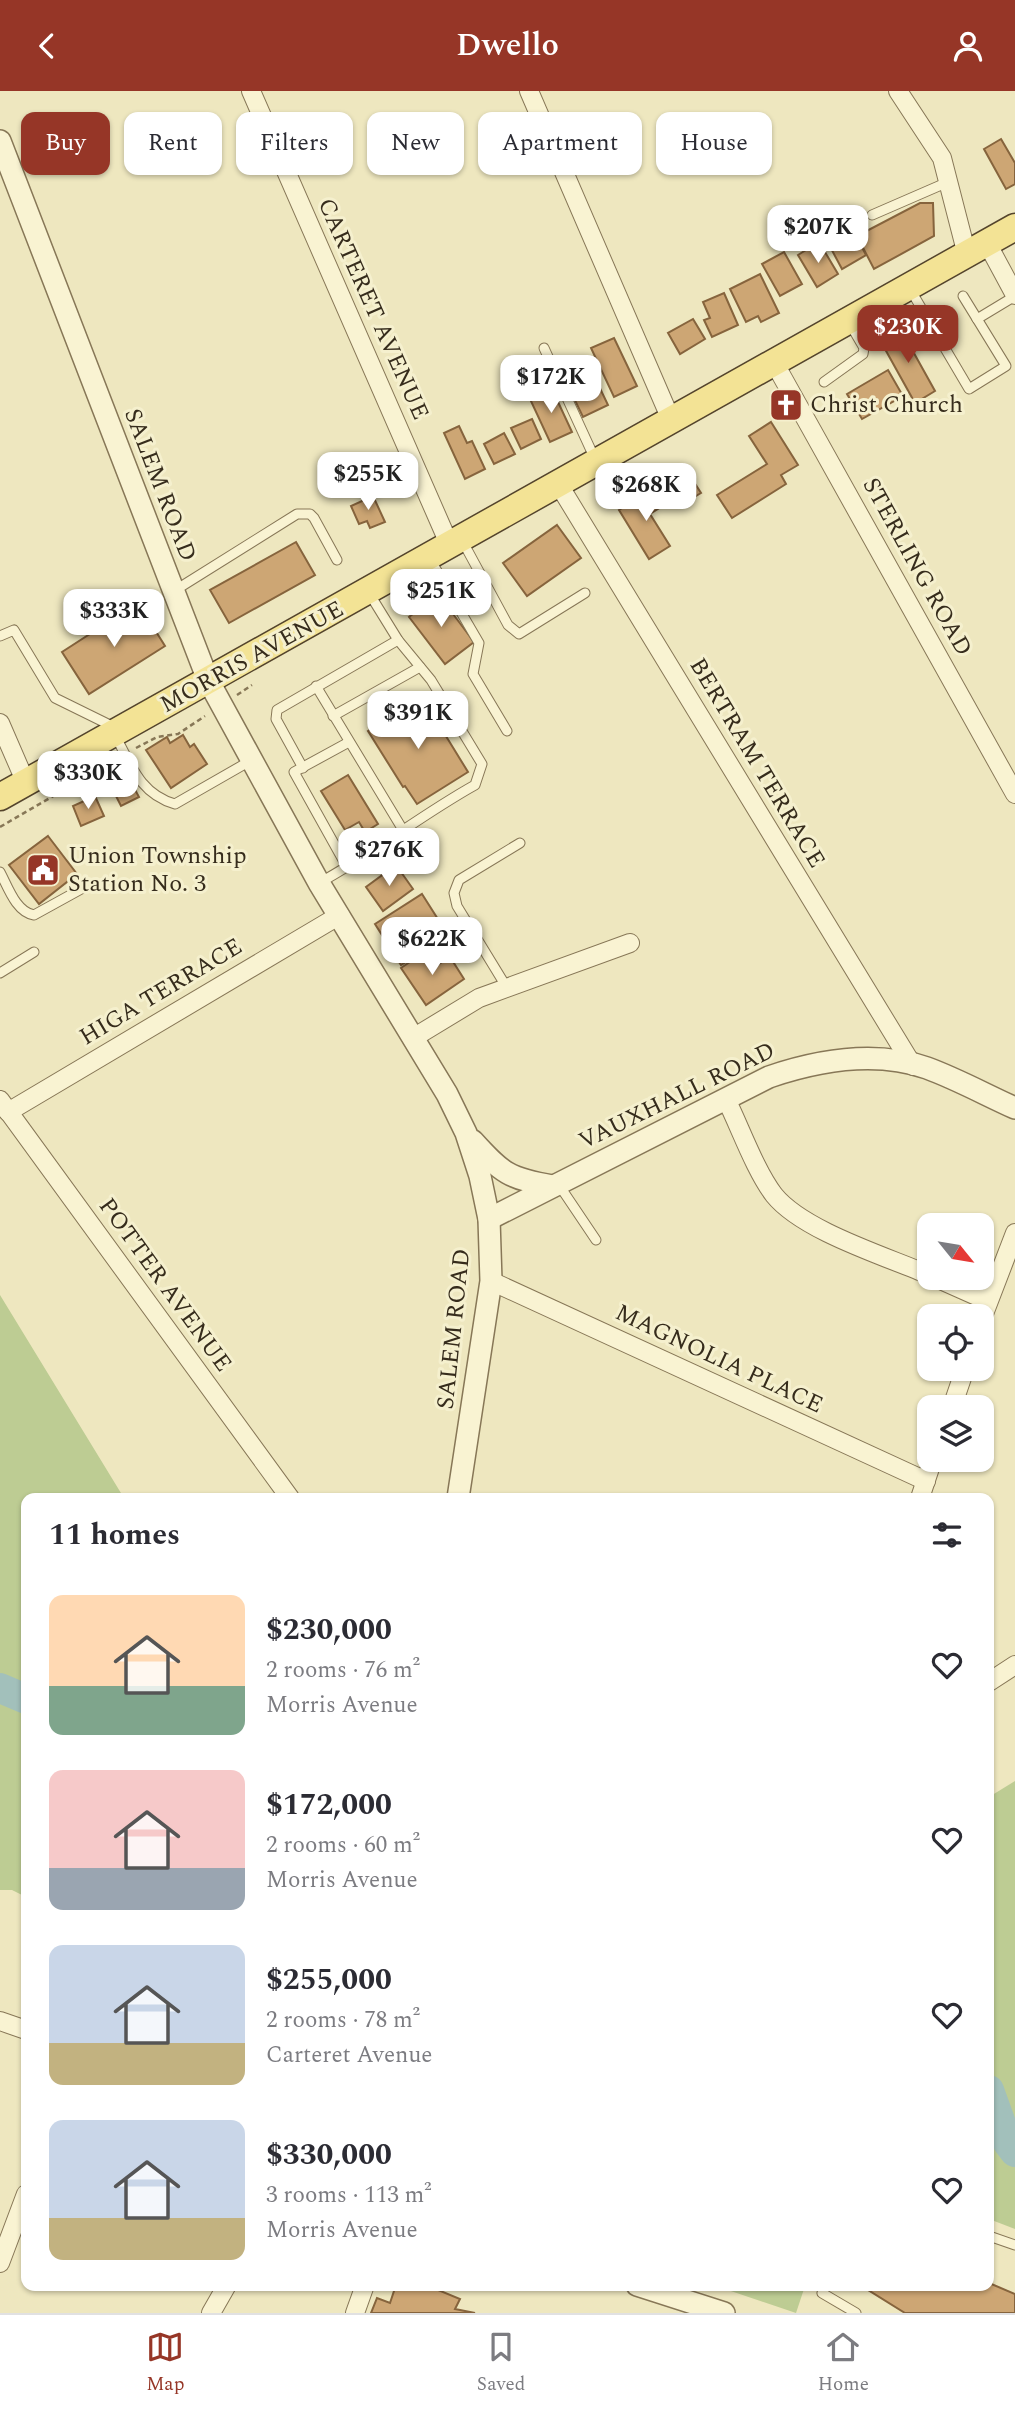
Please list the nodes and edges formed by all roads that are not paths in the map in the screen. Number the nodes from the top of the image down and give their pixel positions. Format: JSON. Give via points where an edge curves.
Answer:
{"nodes":[{"id":1,"x":251,"y":91,"type":"edge"},
{"id":2,"x":530,"y":91,"type":"edge"},
{"id":3,"x":898,"y":91,"type":"edge"},
{"id":4,"x":0,"y":141,"type":"edge"},
{"id":5,"x":948,"y":181,"type":"junction"},
{"id":6,"x":872,"y":215,"type":"dead end"},
{"id":7,"x":1015,"y":227,"type":"edge"},
{"id":8,"x":977,"y":249,"type":"junction"},
{"id":9,"x":909,"y":288,"type":"junction"},
{"id":10,"x":1015,"y":295,"type":"edge"},
{"id":11,"x":963,"y":296,"type":"dead end"},
{"id":12,"x":977,"y":319,"type":"junction"},
{"id":13,"x":849,"y":322,"type":"junction"},
{"id":14,"x":544,"y":348,"type":"dead end"},
{"id":15,"x":775,"y":364,"type":"junction"},
{"id":16,"x":824,"y":382,"type":"dead end"},
{"id":17,"x":672,"y":422,"type":"junction"},
{"id":18,"x":598,"y":464,"type":"junction"},
{"id":19,"x":559,"y":485,"type":"junction"},
{"id":20,"x":447,"y":548,"type":"junction"},
{"id":21,"x":337,"y":560,"type":"dead end"},
{"id":22,"x":173,"y":592,"type":"junction"},
{"id":23,"x":368,"y":592,"type":"junction"},
{"id":24,"x":585,"y":593,"type":"dead end"},
{"id":25,"x":0,"y":636,"type":"edge"},
{"id":26,"x":398,"y":640,"type":"junction"},
{"id":27,"x":420,"y":667,"type":"junction"},
{"id":28,"x":208,"y":680,"type":"junction"},
{"id":29,"x":316,"y":685,"type":"junction"},
{"id":30,"x":333,"y":716,"type":"junction"},
{"id":31,"x":0,"y":723,"type":"edge"},
{"id":32,"x":507,"y":731,"type":"dead end"},
{"id":33,"x":117,"y":732,"type":"junction"},
{"id":34,"x":349,"y":742,"type":"junction"},
{"id":35,"x":252,"y":760,"type":"junction"},
{"id":36,"x":299,"y":770,"type":"junction"},
{"id":37,"x":26,"y":783,"type":"junction"},
{"id":38,"x":1015,"y":794,"type":"edge"},
{"id":39,"x":0,"y":797,"type":"edge"},
{"id":40,"x":403,"y":830,"type":"junction"},
{"id":41,"x":520,"y":843,"type":"dead end"},
{"id":42,"x":347,"y":867,"type":"junction"},
{"id":43,"x":0,"y":872,"type":"edge"},
{"id":44,"x":319,"y":883,"type":"junction"},
{"id":45,"x":83,"y":888,"type":"dead end"},
{"id":46,"x":340,"y":915,"type":"junction"},
{"id":47,"x":630,"y":943,"type":"dead end"},
{"id":48,"x":34,"y":952,"type":"dead end"},
{"id":49,"x":0,"y":973,"type":"edge"},
{"id":50,"x":507,"y":988,"type":"junction"},
{"id":51,"x":413,"y":1038,"type":"junction"},
{"id":52,"x":913,"y":1066,"type":"junction"},
{"id":53,"x":726,"y":1099,"type":"junction"},
{"id":54,"x":4,"y":1106,"type":"edge"},
{"id":55,"x":1015,"y":1108,"type":"edge"},
{"id":56,"x":466,"y":1133,"type":"junction"},
{"id":57,"x":556,"y":1185,"type":"junction"},
{"id":58,"x":489,"y":1219,"type":"junction"},
{"id":59,"x":1015,"y":1233,"type":"edge"},
{"id":60,"x":596,"y":1240,"type":"dead end"},
{"id":61,"x":917,"y":1270,"type":"edge"},
{"id":62,"x":491,"y":1281,"type":"junction"},
{"id":63,"x":962,"y":1290,"type":"edge"},
{"id":64,"x":988,"y":1301,"type":"junction"},
{"id":65,"x":987,"y":1304,"type":"edge"},
{"id":66,"x":929,"y":1472,"type":"edge"},
{"id":67,"x":926,"y":1481,"type":"junction"},
{"id":68,"x":286,"y":1493,"type":"edge"},
{"id":69,"x":459,"y":1493,"type":"edge"},
{"id":70,"x":922,"y":1493,"type":"edge"},
{"id":71,"x":1015,"y":1665,"type":"edge"},
{"id":72,"x":994,"y":1679,"type":"edge"},
{"id":73,"x":0,"y":2021,"type":"edge"},
{"id":74,"x":21,"y":2028,"type":"edge"},
{"id":75,"x":21,"y":2207,"type":"edge"},
{"id":76,"x":994,"y":2238,"type":"edge"},
{"id":77,"x":1015,"y":2245,"type":"edge"},
{"id":78,"x":0,"y":2263,"type":"edge"},
{"id":79,"x":224,"y":2291,"type":"edge"},
{"id":80,"x":363,"y":2291,"type":"edge"},
{"id":81,"x":656,"y":2291,"type":"edge"},
{"id":82,"x":823,"y":2291,"type":"edge"},
{"id":83,"x":211,"y":2313,"type":"edge"},
{"id":84,"x":355,"y":2313,"type":"edge"},
{"id":85,"x":724,"y":2313,"type":"edge"},
{"id":86,"x":856,"y":2313,"type":"edge"}],
"edges":[{"from":1,"to":20,"type":"street","name":"CARTERET AVENUE"},
{"from":2,"to":17,"type":"street"},
{"from":3,"to":5,"type":"street","via":[[942,159]]},
{"from":4,"to":22,"type":"street","name":"SALEM ROAD"},
{"from":5,"to":6,"type":"lane"},
{"from":5,"to":8,"type":"street"},
{"from":7,"to":8,"type":"main road","name":"MORRIS AVENUE"},
{"from":8,"to":9,"type":"main road","name":"MORRIS AVENUE"},
{"from":8,"to":10,"type":"street"},
{"from":9,"to":12,"type":"lane","via":[[968,389],[1006,366]]},
{"from":9,"to":13,"type":"main road","name":"MORRIS AVENUE"},
{"from":10,"to":12,"type":"lane"},
{"from":11,"to":12,"type":"lane"},
{"from":13,"to":15,"type":"main road","name":"MORRIS AVENUE"},
{"from":13,"to":16,"type":"lane","via":[[863,354]]},
{"from":14,"to":18,"type":"lane"},
{"from":15,"to":17,"type":"main road","name":"MORRIS AVENUE"},
{"from":15,"to":38,"type":"street","name":"STERLING ROAD"},
{"from":17,"to":18,"type":"main road","name":"MORRIS AVENUE"},
{"from":18,"to":19,"type":"main road","name":"MORRIS AVENUE"},
{"from":19,"to":20,"type":"main road","name":"MORRIS AVENUE"},
{"from":19,"to":52,"type":"street","name":"BERTRAM TERRACE"},
{"from":20,"to":23,"type":"main road","name":"MORRIS AVENUE"},
{"from":20,"to":24,"type":"lane","via":[[519,634]]},
{"from":20,"to":32,"type":"lane","via":[[479,643],[473,674]]},
{"from":21,"to":22,"type":"lane","via":[[314,518],[298,514]]},
{"from":22,"to":28,"type":"street","name":"SALEM ROAD"},
{"from":23,"to":26,"type":"lane"},
{"from":23,"to":28,"type":"main road","name":"MORRIS AVENUE"},
{"from":25,"to":33,"type":"lane","via":[[14,630],[46,685],[67,706]]},
{"from":26,"to":27,"type":"lane"},
{"from":26,"to":29,"type":"lane"},
{"from":27,"to":30,"type":"lane"},
{"from":27,"to":40,"type":"lane","via":[[482,764],[475,785]]},
{"from":28,"to":33,"type":"main road","name":"MORRIS AVENUE"},
{"from":28,"to":35,"type":"street","name":"SALEM ROAD"},
{"from":29,"to":30,"type":"lane"},
{"from":29,"to":36,"type":"lane","via":[[277,710],[276,719]]},
{"from":30,"to":34,"type":"lane"},
{"from":31,"to":37,"type":"street"},
{"from":33,"to":35,"type":"lane","via":[[142,786],[175,804]]},
{"from":33,"to":37,"type":"main road","name":"MORRIS AVENUE"},
{"from":34,"to":36,"type":"lane"},
{"from":34,"to":40,"type":"lane"},
{"from":35,"to":44,"type":"street","name":"SALEM ROAD"},
{"from":36,"to":42,"type":"lane"},
{"from":37,"to":39,"type":"main road","name":"MORRIS AVENUE"},
{"from":40,"to":42,"type":"lane"},
{"from":41,"to":50,"type":"lane","via":[[459,880],[454,893],[457,906]]},
{"from":42,"to":44,"type":"lane"},
{"from":43,"to":45,"type":"lane","via":[[21,909],[34,915]]},
{"from":44,"to":46,"type":"street","name":"SALEM ROAD"},
{"from":46,"to":51,"type":"street","name":"SALEM ROAD"},
{"from":46,"to":54,"type":"street","name":"HIGA TERRACE"},
{"from":47,"to":50,"type":"street"},
{"from":48,"to":49,"type":"lane"},
{"from":50,"to":51,"type":"street","via":[[479,998]]},
{"from":51,"to":56,"type":"street","name":"SALEM ROAD"},
{"from":52,"to":53,"type":"street","name":"VAUXHALL ROAD","via":[[861,1058],[806,1064]]},
{"from":52,"to":55,"type":"street","name":"VAUXHALL ROAD","via":[[925,1067]]},
{"from":53,"to":57,"type":"street","name":"VAUXHALL ROAD"},
{"from":53,"to":61,"type":"street","via":[[772,1192],[784,1206],[807,1222]]},
{"from":54,"to":68,"type":"street","name":"POTTER AVENUE"},
{"from":56,"to":57,"type":"street","via":[[500,1170],[524,1181]]},
{"from":56,"to":58,"type":"street","name":"SALEM ROAD"},
{"from":57,"to":58,"type":"street","name":"VAUXHALL ROAD"},
{"from":57,"to":60,"type":"lane"},
{"from":58,"to":62,"type":"street","name":"SALEM ROAD"},
{"from":59,"to":64,"type":"street"},
{"from":62,"to":67,"type":"street","name":"MAGNOLIA PLACE"},
{"from":62,"to":69,"type":"street","name":"SALEM ROAD"},
{"from":63,"to":64,"type":"street"},
{"from":64,"to":65,"type":"street"},
{"from":66,"to":67,"type":"street"},
{"from":67,"to":70,"type":"street"},
{"from":71,"to":72,"type":"street"},
{"from":73,"to":74,"type":"street"},
{"from":75,"to":78,"type":"street"},
{"from":76,"to":77,"type":"lane"},
{"from":79,"to":83,"type":"street"},
{"from":80,"to":84,"type":"street"},
{"from":81,"to":85,"type":"street"},
{"from":82,"to":86,"type":"lane"}]}
